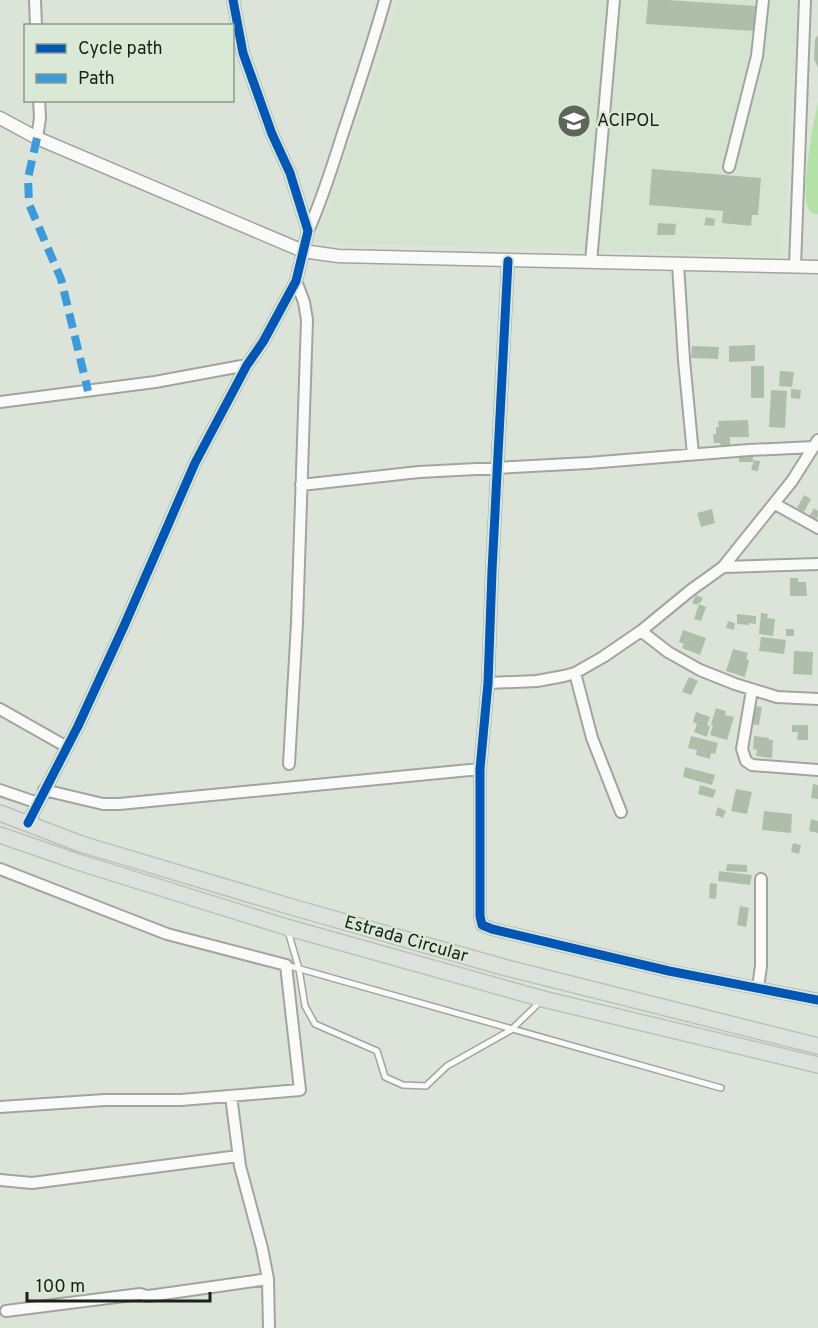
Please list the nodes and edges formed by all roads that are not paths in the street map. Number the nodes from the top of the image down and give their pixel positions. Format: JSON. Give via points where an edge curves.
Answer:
{"nodes":[{"id":1,"x":35,"y":0,"type":"edge"},
{"id":2,"x":233,"y":0,"type":"edge"},
{"id":3,"x":385,"y":0,"type":"edge"},
{"id":4,"x":614,"y":0,"type":"edge"},
{"id":5,"x":763,"y":0,"type":"edge"},
{"id":6,"x":806,"y":0,"type":"edge"},
{"id":7,"x":36,"y":24,"type":"edge"},
{"id":8,"x":39,"y":102,"type":"edge"},
{"id":9,"x":0,"y":118,"type":"edge"},
{"id":10,"x":38,"y":138,"type":"junction"},
{"id":11,"x":729,"y":167,"type":"dead end"},
{"id":12,"x":308,"y":231,"type":"junction"},
{"id":13,"x":303,"y":251,"type":"junction"},
{"id":14,"x":508,"y":261,"type":"junction"},
{"id":15,"x":591,"y":262,"type":"junction"},
{"id":16,"x":678,"y":264,"type":"junction"},
{"id":17,"x":795,"y":266,"type":"junction"},
{"id":18,"x":818,"y":267,"type":"edge"},
{"id":19,"x":296,"y":281,"type":"junction"},
{"id":20,"x":247,"y":365,"type":"junction"},
{"id":21,"x":0,"y":402,"type":"edge"},
{"id":22,"x":816,"y":443,"type":"edge"},
{"id":23,"x":693,"y":454,"type":"junction"},
{"id":24,"x":497,"y":467,"type":"junction"},
{"id":25,"x":301,"y":485,"type":"junction"},
{"id":26,"x":775,"y":504,"type":"junction"},
{"id":27,"x":818,"y":528,"type":"edge"},
{"id":28,"x":818,"y":564,"type":"edge"},
{"id":29,"x":723,"y":567,"type":"junction"},
{"id":30,"x":641,"y":631,"type":"junction"},
{"id":31,"x":575,"y":673,"type":"junction"},
{"id":32,"x":488,"y":683,"type":"junction"},
{"id":33,"x":752,"y":690,"type":"junction"},
{"id":34,"x":818,"y":699,"type":"edge"},
{"id":35,"x":0,"y":709,"type":"edge"},
{"id":36,"x":67,"y":747,"type":"junction"},
{"id":37,"x":289,"y":764,"type":"dead end"},
{"id":38,"x":480,"y":769,"type":"junction"},
{"id":39,"x":818,"y":770,"type":"edge"},
{"id":40,"x":0,"y":790,"type":"edge"},
{"id":41,"x":44,"y":790,"type":"junction"},
{"id":42,"x":38,"y":803,"type":"junction"},
{"id":43,"x":621,"y":812,"type":"dead end"},
{"id":44,"x":0,"y":813,"type":"edge"},
{"id":45,"x":28,"y":823,"type":"junction"},
{"id":46,"x":0,"y":835,"type":"edge"},
{"id":47,"x":0,"y":869,"type":"edge"},
{"id":48,"x":761,"y":879,"type":"dead end"},
{"id":49,"x":286,"y":927,"type":"junction"},
{"id":50,"x":286,"y":965,"type":"junction"},
{"id":51,"x":299,"y":969,"type":"junction"},
{"id":52,"x":758,"y":988,"type":"junction"},
{"id":53,"x":543,"y":999,"type":"junction"},
{"id":54,"x":818,"y":1000,"type":"edge"},
{"id":55,"x":511,"y":1030,"type":"junction"},
{"id":56,"x":818,"y":1046,"type":"edge"},
{"id":57,"x":818,"y":1065,"type":"edge"},
{"id":58,"x":721,"y":1088,"type":"dead end"},
{"id":59,"x":231,"y":1096,"type":"junction"},
{"id":60,"x":0,"y":1107,"type":"edge"},
{"id":61,"x":238,"y":1156,"type":"junction"},
{"id":62,"x":0,"y":1180,"type":"edge"},
{"id":63,"x":268,"y":1279,"type":"junction"},
{"id":64,"x":6,"y":1311,"type":"dead end"},
{"id":65,"x":269,"y":1328,"type":"edge"}],
"edges":[{"from":1,"to":7,"type":"street"},
{"from":2,"to":12,"type":"street","via":[[243,52]]},
{"from":3,"to":12,"type":"street"},
{"from":4,"to":15,"type":"street"},
{"from":5,"to":11,"type":"street","via":[[757,56]]},
{"from":6,"to":17,"type":"street"},
{"from":8,"to":10,"type":"street"},
{"from":9,"to":10,"type":"street"},
{"from":10,"to":13,"type":"street"},
{"from":12,"to":13,"type":"street"},
{"from":13,"to":14,"type":"street","via":[[338,256]]},
{"from":13,"to":19,"type":"street"},
{"from":14,"to":15,"type":"street"},
{"from":14,"to":24,"type":"street"},
{"from":15,"to":16,"type":"street"},
{"from":16,"to":17,"type":"street"},
{"from":16,"to":23,"type":"street"},
{"from":17,"to":18,"type":"street"},
{"from":19,"to":20,"type":"street"},
{"from":19,"to":25,"type":"street","via":[[307,320]]},
{"from":20,"to":21,"type":"street","via":[[155,382]]},
{"from":20,"to":36,"type":"street","via":[[195,463]]},
{"from":22,"to":23,"type":"street"},
{"from":22,"to":26,"type":"street"},
{"from":23,"to":24,"type":"street"},
{"from":24,"to":25,"type":"street","via":[[419,471]]},
{"from":24,"to":32,"type":"street"},
{"from":25,"to":37,"type":"street"},
{"from":26,"to":27,"type":"street"},
{"from":26,"to":29,"type":"street"},
{"from":28,"to":29,"type":"street"},
{"from":29,"to":30,"type":"street"},
{"from":30,"to":31,"type":"street"},
{"from":30,"to":33,"type":"street","via":[[700,670]]},
{"from":31,"to":32,"type":"street","via":[[537,681]]},
{"from":31,"to":43,"type":"street","via":[[592,738]]},
{"from":32,"to":38,"type":"street"},
{"from":33,"to":34,"type":"street","via":[[777,697]]},
{"from":33,"to":39,"type":"street","via":[[742,749],[746,761],[752,765]]},
{"from":35,"to":36,"type":"street"},
{"from":36,"to":41,"type":"street"},
{"from":38,"to":41,"type":"street","via":[[119,804]]},
{"from":38,"to":52,"type":"street","via":[[482,925],[669,971]]},
{"from":40,"to":42,"type":"street"},
{"from":41,"to":42,"type":"street"},
{"from":42,"to":45,"type":"street"},
{"from":44,"to":45,"type":"main road","name":"Estrada Circular"},
{"from":45,"to":56,"type":"main road","name":"Estrada Circular","via":[[81,844],[503,967]]},
{"from":46,"to":49,"type":"main road","name":"Estrada Circular"},
{"from":47,"to":50,"type":"street","via":[[167,934]]},
{"from":48,"to":52,"type":"street"},
{"from":49,"to":51,"type":"lane"},
{"from":49,"to":53,"type":"main road","name":"Estrada Circular"},
{"from":50,"to":51,"type":"lane"},
{"from":50,"to":59,"type":"street","via":[[300,1090]]},
{"from":51,"to":55,"type":"lane"},
{"from":51,"to":55,"type":"lane","via":[[305,1006],[315,1024],[377,1051],[385,1077],[403,1085],[426,1086],[447,1066]]},
{"from":52,"to":54,"type":"street"},
{"from":53,"to":55,"type":"lane"},
{"from":53,"to":57,"type":"main road","name":"Estrada Circular"},
{"from":55,"to":58,"type":"lane"},
{"from":59,"to":60,"type":"street"},
{"from":59,"to":61,"type":"street"},
{"from":61,"to":62,"type":"street","via":[[32,1183]]},
{"from":61,"to":63,"type":"street"},
{"from":63,"to":64,"type":"street"},
{"from":63,"to":65,"type":"street"}]}
